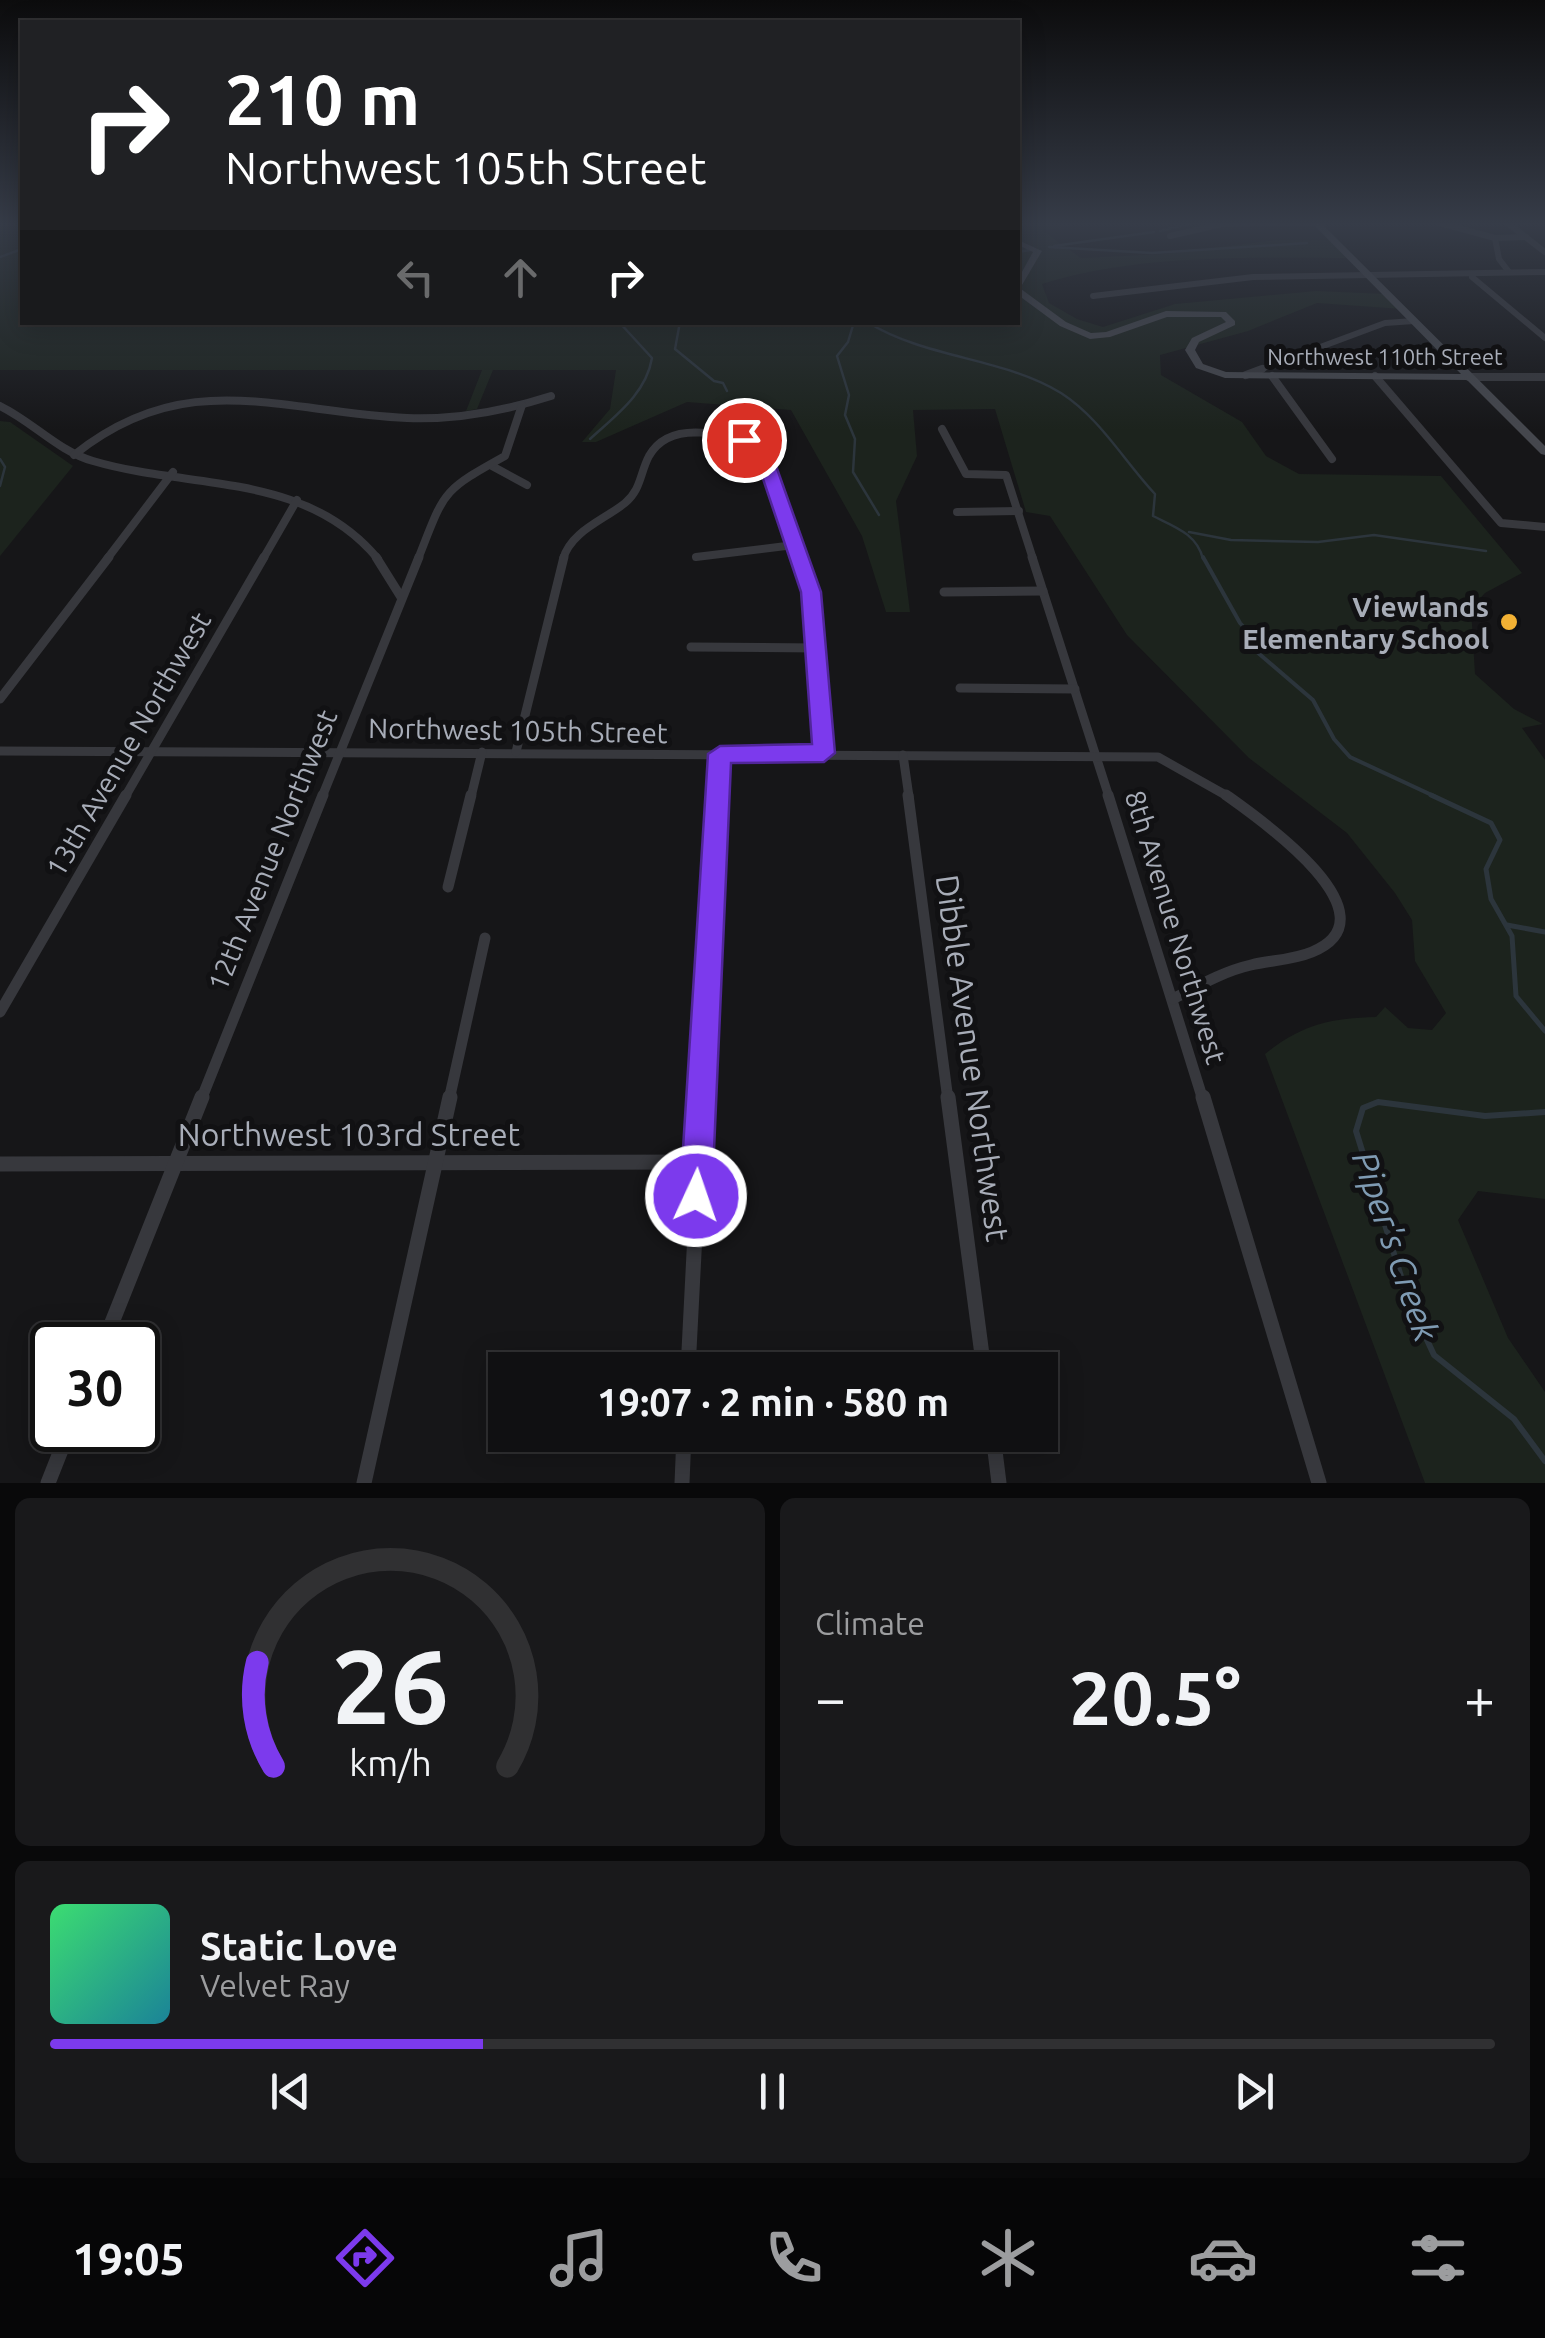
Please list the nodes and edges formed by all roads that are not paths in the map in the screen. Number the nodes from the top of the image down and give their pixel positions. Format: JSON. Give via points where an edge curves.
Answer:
{"nodes":[{"id":1,"x":1022,"y":291,"type":"edge"},
{"id":2,"x":1132,"y":291,"type":"edge"},
{"id":3,"x":1384,"y":291,"type":"edge"},
{"id":4,"x":1490,"y":291,"type":"edge"},
{"id":5,"x":1093,"y":296,"type":"dead end"},
{"id":6,"x":1414,"y":322,"type":"junction"},
{"id":7,"x":1545,"y":338,"type":"edge"},
{"id":8,"x":1246,"y":376,"type":"junction"},
{"id":9,"x":1272,"y":376,"type":"junction"},
{"id":10,"x":1375,"y":376,"type":"junction"},
{"id":11,"x":1469,"y":376,"type":"junction"},
{"id":12,"x":1545,"y":377,"type":"edge"},
{"id":13,"x":550,"y":396,"type":"dead end"},
{"id":14,"x":522,"y":404,"type":"junction"},
{"id":15,"x":0,"y":406,"type":"edge"},
{"id":16,"x":942,"y":430,"type":"dead end"},
{"id":17,"x":1545,"y":452,"type":"edge"},
{"id":18,"x":74,"y":455,"type":"junction"},
{"id":19,"x":1332,"y":459,"type":"dead end"},
{"id":20,"x":492,"y":466,"type":"junction"},
{"id":21,"x":173,"y":472,"type":"junction"},
{"id":22,"x":527,"y":486,"type":"dead end"},
{"id":23,"x":297,"y":500,"type":"junction"},
{"id":24,"x":1018,"y":511,"type":"junction"},
{"id":25,"x":957,"y":512,"type":"dead end"},
{"id":26,"x":1545,"y":527,"type":"edge"},
{"id":27,"x":794,"y":545,"type":"junction"},
{"id":28,"x":696,"y":557,"type":"dead end"},
{"id":29,"x":944,"y":592,"type":"dead end"},
{"id":30,"x":1043,"y":592,"type":"junction"},
{"id":31,"x":400,"y":597,"type":"junction"},
{"id":32,"x":691,"y":647,"type":"dead end"},
{"id":33,"x":819,"y":648,"type":"junction"},
{"id":34,"x":960,"y":688,"type":"dead end"},
{"id":35,"x":1074,"y":689,"type":"junction"},
{"id":36,"x":0,"y":699,"type":"edge"},
{"id":37,"x":0,"y":751,"type":"edge"},
{"id":38,"x":155,"y":751,"type":"junction"},
{"id":39,"x":342,"y":751,"type":"junction"},
{"id":40,"x":482,"y":752,"type":"junction"},
{"id":41,"x":516,"y":752,"type":"junction"},
{"id":42,"x":824,"y":753,"type":"junction"},
{"id":43,"x":720,"y":754,"type":"junction"},
{"id":44,"x":903,"y":754,"type":"junction"},
{"id":45,"x":1096,"y":757,"type":"junction"},
{"id":46,"x":448,"y":886,"type":"dead end"},
{"id":47,"x":485,"y":938,"type":"dead end"},
{"id":48,"x":1174,"y":1000,"type":"junction"},
{"id":49,"x":0,"y":1012,"type":"edge"},
{"id":50,"x":437,"y":1161,"type":"junction"},
{"id":51,"x":177,"y":1162,"type":"junction"},
{"id":52,"x":698,"y":1162,"type":"junction"},
{"id":53,"x":0,"y":1164,"type":"edge"},
{"id":54,"x":113,"y":1322,"type":"edge"},
{"id":55,"x":689,"y":1352,"type":"edge"},
{"id":56,"x":982,"y":1352,"type":"edge"},
{"id":57,"x":61,"y":1452,"type":"edge"},
{"id":58,"x":683,"y":1452,"type":"edge"},
{"id":59,"x":995,"y":1452,"type":"edge"},
{"id":60,"x":48,"y":1483,"type":"edge"},
{"id":61,"x":364,"y":1483,"type":"edge"},
{"id":62,"x":682,"y":1483,"type":"edge"},
{"id":63,"x":999,"y":1483,"type":"edge"},
{"id":64,"x":1319,"y":1483,"type":"edge"}],
"edges":[{"from":1,"to":8,"type":"street","name":"Northwest 110th Street","via":[[1090,336],[1166,314],[1227,315],[1232,323],[1195,340],[1190,350],[1200,366]]},
{"from":2,"to":5,"type":"street"},
{"from":3,"to":6,"type":"street"},
{"from":4,"to":7,"type":"street"},
{"from":6,"to":8,"type":"street","via":[[1385,324]]},
{"from":6,"to":11,"type":"street"},
{"from":8,"to":9,"type":"street","name":"Northwest 110th Street"},
{"from":9,"to":10,"type":"street","name":"Northwest 110th Street"},
{"from":9,"to":19,"type":"street"},
{"from":10,"to":11,"type":"street","name":"Northwest 110th Street"},
{"from":10,"to":26,"type":"street","via":[[1506,526]]},
{"from":11,"to":12,"type":"street","name":"Northwest 110th Street"},
{"from":11,"to":17,"type":"street"},
{"from":13,"to":14,"type":"street"},
{"from":14,"to":18,"type":"street","via":[[412,418],[278,403],[175,403],[116,419]]},
{"from":14,"to":20,"type":"street","via":[[507,452]]},
{"from":15,"to":18,"type":"street"},
{"from":16,"to":24,"type":"street","name":"8th Avenue Northwest","via":[[966,474],[1006,475]]},
{"from":18,"to":21,"type":"street"},
{"from":20,"to":22,"type":"street"},
{"from":20,"to":31,"type":"street","name":"12th Avenue Northwest","via":[[445,493]]},
{"from":21,"to":23,"type":"street","via":[[265,487]]},
{"from":21,"to":36,"type":"street"},
{"from":23,"to":31,"type":"street","via":[[376,551]]},
{"from":23,"to":38,"type":"street","name":"13th Avenue Northwest"},
{"from":24,"to":25,"type":"street"},
{"from":24,"to":30,"type":"street","name":"8th Avenue Northwest"},
{"from":27,"to":28,"type":"street"},
{"from":27,"to":33,"type":"street","via":[[811,592]]},
{"from":27,"to":41,"type":"street","via":[[762,449],[714,434],[662,443],[648,458],[639,490],[573,538],[565,552]]},
{"from":29,"to":30,"type":"street"},
{"from":30,"to":35,"type":"street","name":"8th Avenue Northwest"},
{"from":31,"to":39,"type":"street","name":"12th Avenue Northwest"},
{"from":32,"to":33,"type":"street"},
{"from":33,"to":42,"type":"street"},
{"from":34,"to":35,"type":"street"},
{"from":35,"to":45,"type":"street","name":"8th Avenue Northwest"},
{"from":37,"to":38,"type":"street","name":"Northwest 105th Street"},
{"from":38,"to":39,"type":"street","name":"Northwest 105th Street"},
{"from":38,"to":49,"type":"street","name":"13th Avenue Northwest"},
{"from":39,"to":40,"type":"street","name":"Northwest 105th Street"},
{"from":39,"to":51,"type":"street","name":"12th Avenue Northwest"},
{"from":40,"to":41,"type":"street","name":"Northwest 105th Street"},
{"from":40,"to":46,"type":"street"},
{"from":41,"to":43,"type":"street","name":"Northwest 105th Street"},
{"from":42,"to":43,"type":"street","name":"Northwest 105th Street"},
{"from":42,"to":44,"type":"street","name":"Northwest 105th Street"},
{"from":43,"to":52,"type":"street"},
{"from":44,"to":45,"type":"street","name":"Northwest 105th Street"},
{"from":44,"to":56,"type":"street","name":"Dibble Avenue Northwest"},
{"from":45,"to":48,"type":"street","name":"8th Avenue Northwest"},
{"from":45,"to":48,"type":"street","name":"Northwest 105th Street","via":[[1158,757],[1190,768],[1319,872],[1337,904],[1334,934],[1318,949],[1230,971]]},
{"from":47,"to":50,"type":"street"},
{"from":48,"to":64,"type":"street","name":"8th Avenue Northwest"},
{"from":50,"to":51,"type":"street","name":"Northwest 103rd Street"},
{"from":50,"to":52,"type":"street","name":"Northwest 103rd Street"},
{"from":50,"to":61,"type":"street"},
{"from":51,"to":53,"type":"street","name":"Northwest 103rd Street"},
{"from":51,"to":54,"type":"street","name":"12th Avenue Northwest"},
{"from":52,"to":55,"type":"street"},
{"from":57,"to":60,"type":"street"},
{"from":58,"to":62,"type":"street"},
{"from":59,"to":63,"type":"street"}]}
